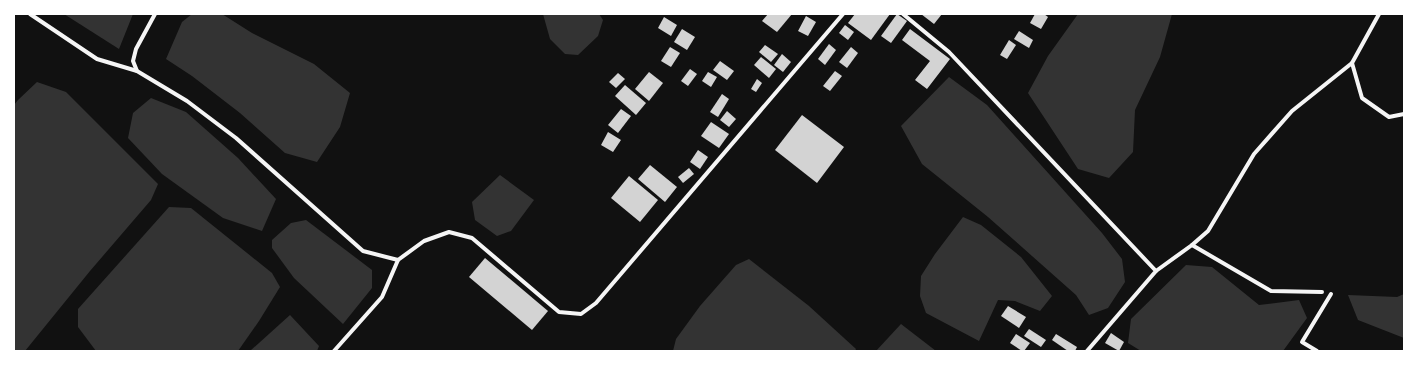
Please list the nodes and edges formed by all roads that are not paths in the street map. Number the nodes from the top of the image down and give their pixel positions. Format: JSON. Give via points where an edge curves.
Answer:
{"nodes":[{"id":1,"x":30,"y":14,"type":"edge"},
{"id":2,"x":155,"y":14,"type":"edge"},
{"id":3,"x":843,"y":14,"type":"edge"},
{"id":4,"x":903,"y":14,"type":"edge"},
{"id":5,"x":1380,"y":14,"type":"edge"},
{"id":6,"x":1352,"y":63,"type":"junction"},
{"id":7,"x":136,"y":71,"type":"junction"},
{"id":8,"x":1404,"y":114,"type":"edge"},
{"id":9,"x":1192,"y":245,"type":"junction"},
{"id":10,"x":398,"y":260,"type":"junction"},
{"id":11,"x":1156,"y":271,"type":"junction"},
{"id":12,"x":1322,"y":292,"type":"dead end"},
{"id":13,"x":1331,"y":294,"type":"dead end"},
{"id":14,"x":334,"y":351,"type":"edge"},
{"id":15,"x":1087,"y":351,"type":"edge"},
{"id":16,"x":1317,"y":351,"type":"edge"}],
"edges":[{"from":1,"to":7,"type":"street","via":[[97,59]]},
{"from":2,"to":7,"type":"street","via":[[136,49],[133,61]]},
{"from":3,"to":10,"type":"street","via":[[596,303],[581,314],[558,312],[472,238],[449,232],[424,241]]},
{"from":4,"to":11,"type":"street","via":[[949,52]]},
{"from":5,"to":6,"type":"street"},
{"from":6,"to":8,"type":"street","via":[[1362,98],[1389,117]]},
{"from":6,"to":9,"type":"street","via":[[1292,111],[1254,154],[1208,231]]},
{"from":7,"to":10,"type":"street","via":[[187,101],[236,138],[363,250]]},
{"from":9,"to":11,"type":"street"},
{"from":9,"to":12,"type":"street","via":[[1271,291]]},
{"from":10,"to":14,"type":"street","via":[[382,297]]},
{"from":11,"to":15,"type":"street"},
{"from":13,"to":16,"type":"street","via":[[1302,342]]}]}
